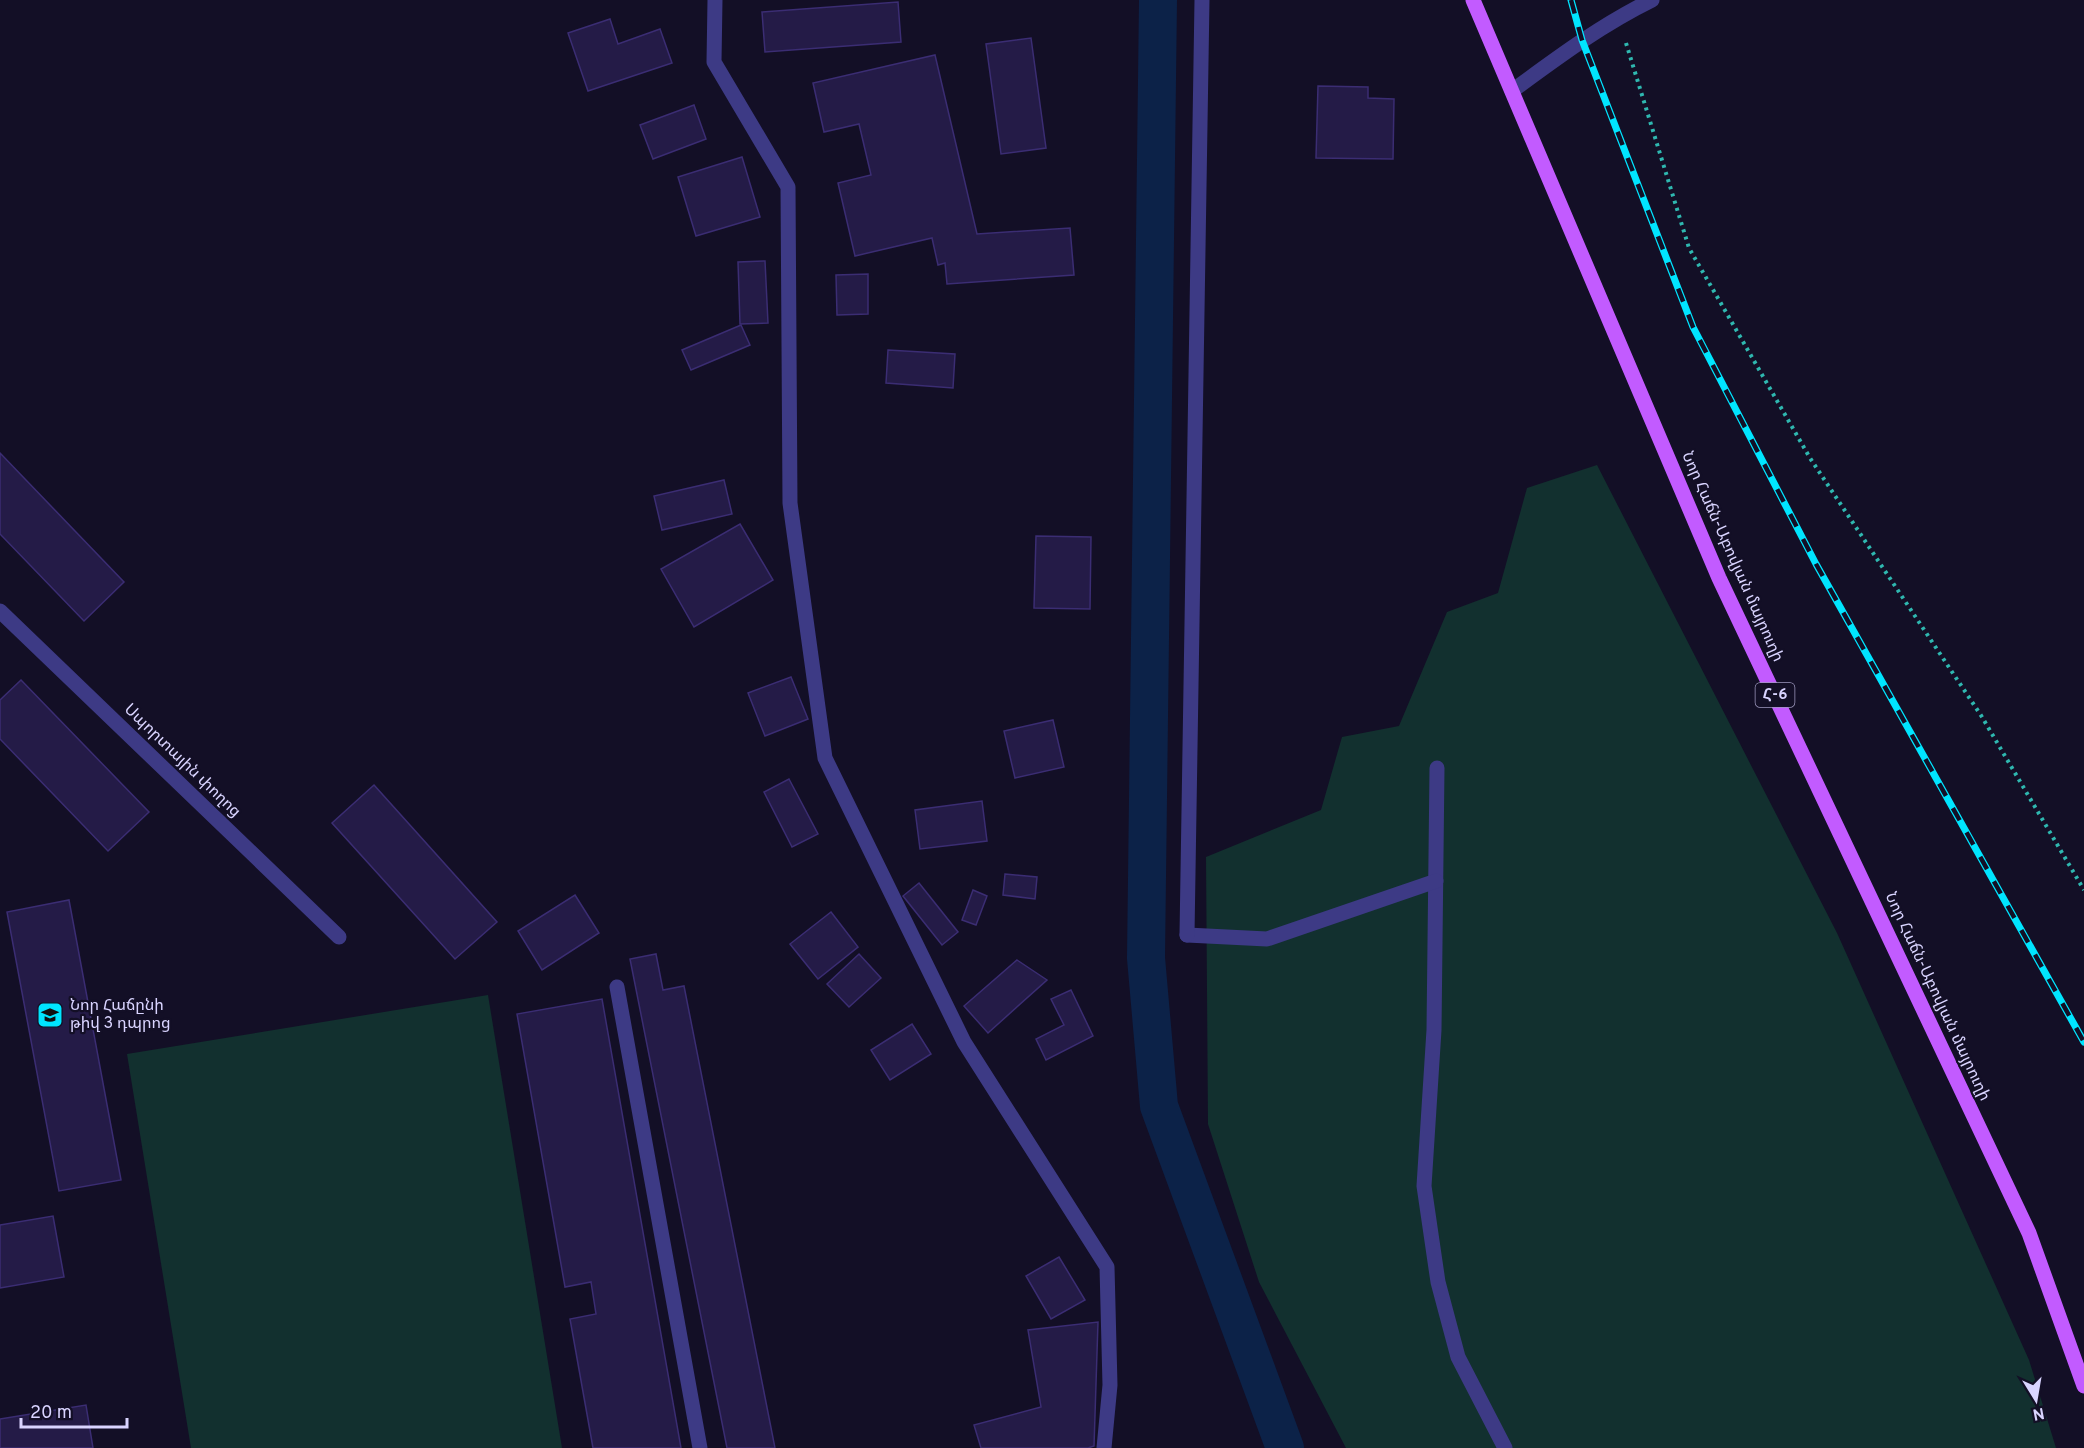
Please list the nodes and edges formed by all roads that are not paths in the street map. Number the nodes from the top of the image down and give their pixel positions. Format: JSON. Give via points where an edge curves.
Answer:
{"nodes":[{"id":1,"x":715,"y":0,"type":"edge"},
{"id":2,"x":1202,"y":0,"type":"edge"},
{"id":3,"x":1473,"y":0,"type":"edge"},
{"id":4,"x":1652,"y":0,"type":"edge"},
{"id":5,"x":1512,"y":91,"type":"junction"},
{"id":6,"x":0,"y":611,"type":"edge"},
{"id":7,"x":1437,"y":768,"type":"dead end"},
{"id":8,"x":1436,"y":881,"type":"junction"},
{"id":9,"x":339,"y":937,"type":"dead end"},
{"id":10,"x":617,"y":987,"type":"dead end"},
{"id":11,"x":2084,"y":1386,"type":"edge"},
{"id":12,"x":700,"y":1448,"type":"edge"},
{"id":13,"x":1104,"y":1448,"type":"edge"},
{"id":14,"x":1505,"y":1448,"type":"edge"}],
"edges":[{"from":1,"to":13,"type":"street","via":[[714,62],[788,187],[790,503],[825,758],[964,1042],[1107,1267],[1110,1385]]},
{"from":2,"to":8,"type":"street","via":[[1187,935],[1267,939]]},
{"from":3,"to":5,"type":"main road","name":"Նոր Հաճն-Աբովյան մայրուղի","number":"Հ-6"},
{"from":4,"to":5,"type":"street","via":[[1618,16]]},
{"from":5,"to":11,"type":"main road","name":"Նոր Հաճն-Աբովյան մայրուղի","number":"Հ-6","via":[[1719,578],[2029,1233]]},
{"from":6,"to":9,"type":"street","name":"Սպորտային փողոց"},
{"from":7,"to":8,"type":"street"},
{"from":8,"to":14,"type":"street","via":[[1434,1030],[1424,1186],[1438,1282],[1458,1357]]},
{"from":10,"to":12,"type":"street"}]}
